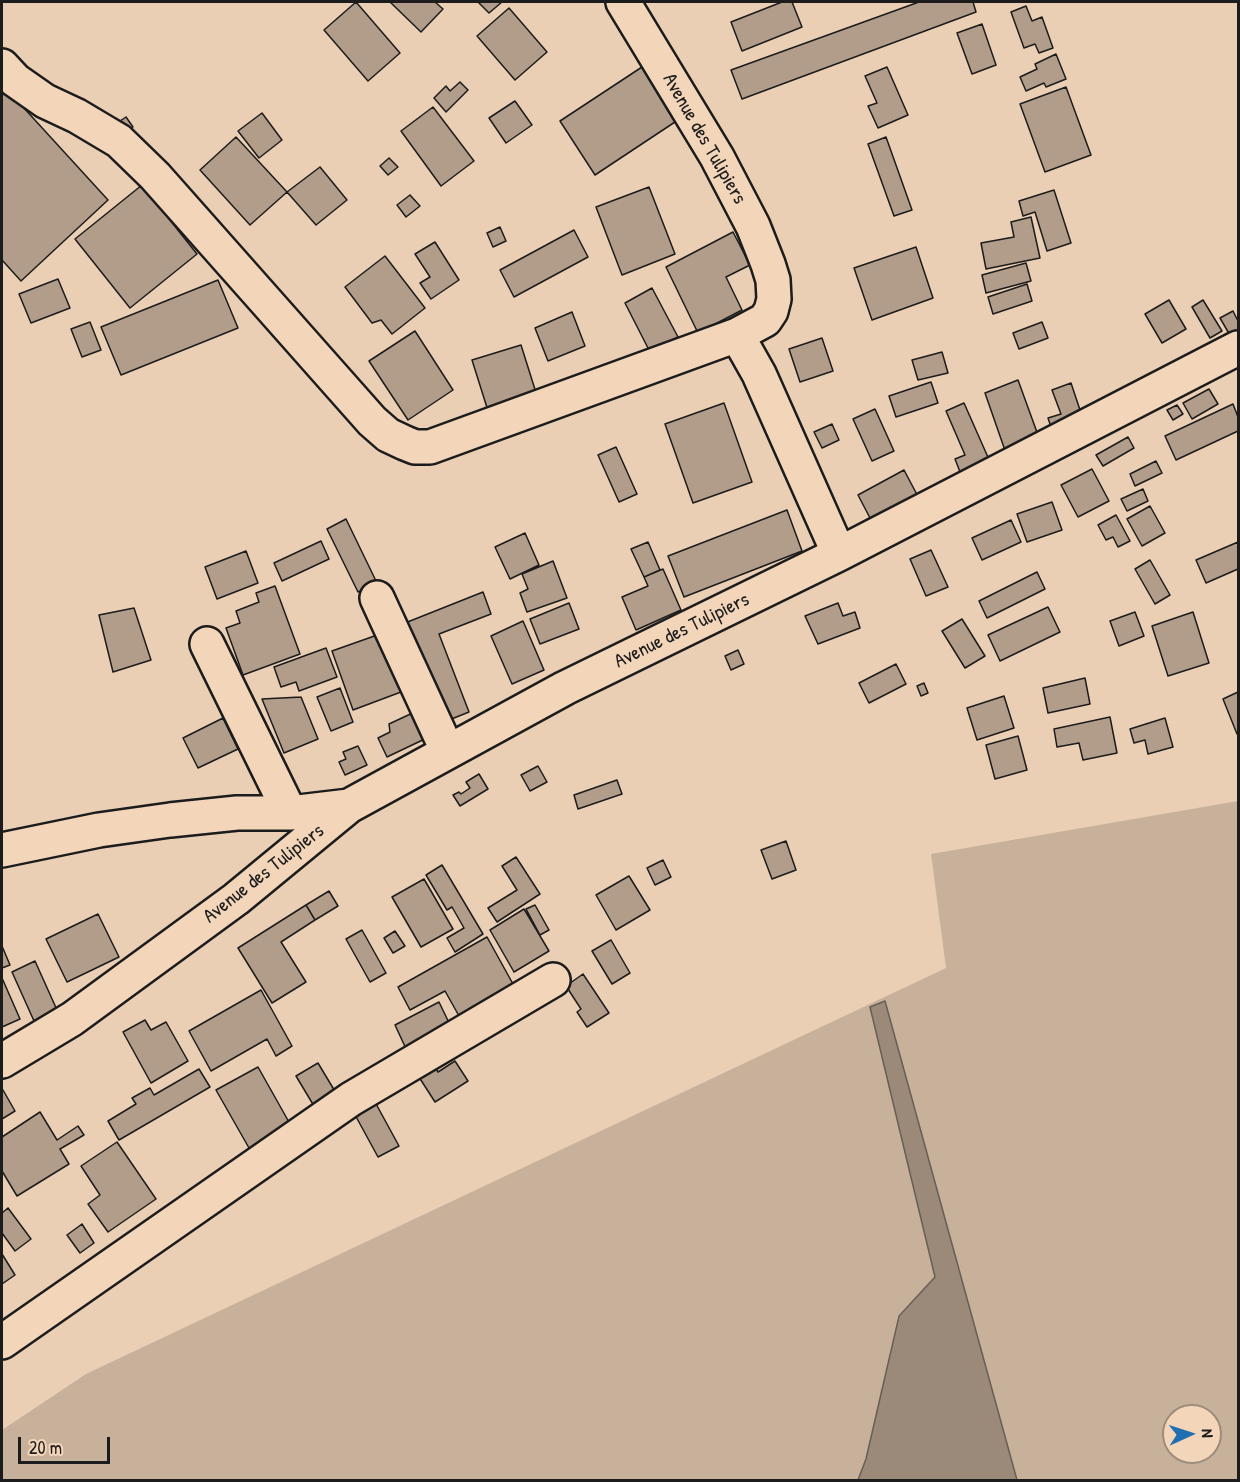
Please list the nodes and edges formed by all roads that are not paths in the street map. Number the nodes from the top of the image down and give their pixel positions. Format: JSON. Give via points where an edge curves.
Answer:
{"nodes":[{"id":1,"x":622,"y":2,"type":"edge"},
{"id":2,"x":2,"y":66,"type":"edge"},
{"id":3,"x":737,"y":334,"type":"junction"},
{"id":4,"x":1239,"y":348,"type":"edge"},
{"id":5,"x":839,"y":554,"type":"junction"},
{"id":6,"x":377,"y":598,"type":"dead end"},
{"id":7,"x":207,"y":644,"type":"dead end"},
{"id":8,"x":448,"y":752,"type":"junction"},
{"id":9,"x":349,"y":806,"type":"junction"},
{"id":10,"x":290,"y":813,"type":"junction"},
{"id":11,"x":2,"y":850,"type":"edge"},
{"id":12,"x":553,"y":980,"type":"dead end"},
{"id":13,"x":2,"y":1061,"type":"edge"},
{"id":14,"x":2,"y":1342,"type":"edge"}],
"edges":[{"from":1,"to":3,"type":"street","name":"Avenue des Tulipiers","via":[[717,157],[768,264],[774,290],[771,311],[765,320]]},
{"from":2,"to":3,"type":"street","via":[[45,101],[119,141],[155,176],[372,421],[388,435],[415,447],[430,447],[454,439]]},
{"from":3,"to":5,"type":"street","via":[[759,374]]},
{"from":4,"to":5,"type":"street","name":"Avenue des Tulipiers"},
{"from":5,"to":8,"type":"street","name":"Avenue des Tulipiers","via":[[565,688]]},
{"from":6,"to":8,"type":"street"},
{"from":7,"to":10,"type":"street"},
{"from":8,"to":9,"type":"street","name":"Avenue des Tulipiers"},
{"from":9,"to":10,"type":"street"},
{"from":9,"to":13,"type":"street","name":"Avenue des Tulipiers","via":[[226,906],[72,1019]]},
{"from":10,"to":11,"type":"street","via":[[237,813],[170,820]]},
{"from":12,"to":14,"type":"street","via":[[351,1100]]}]}
